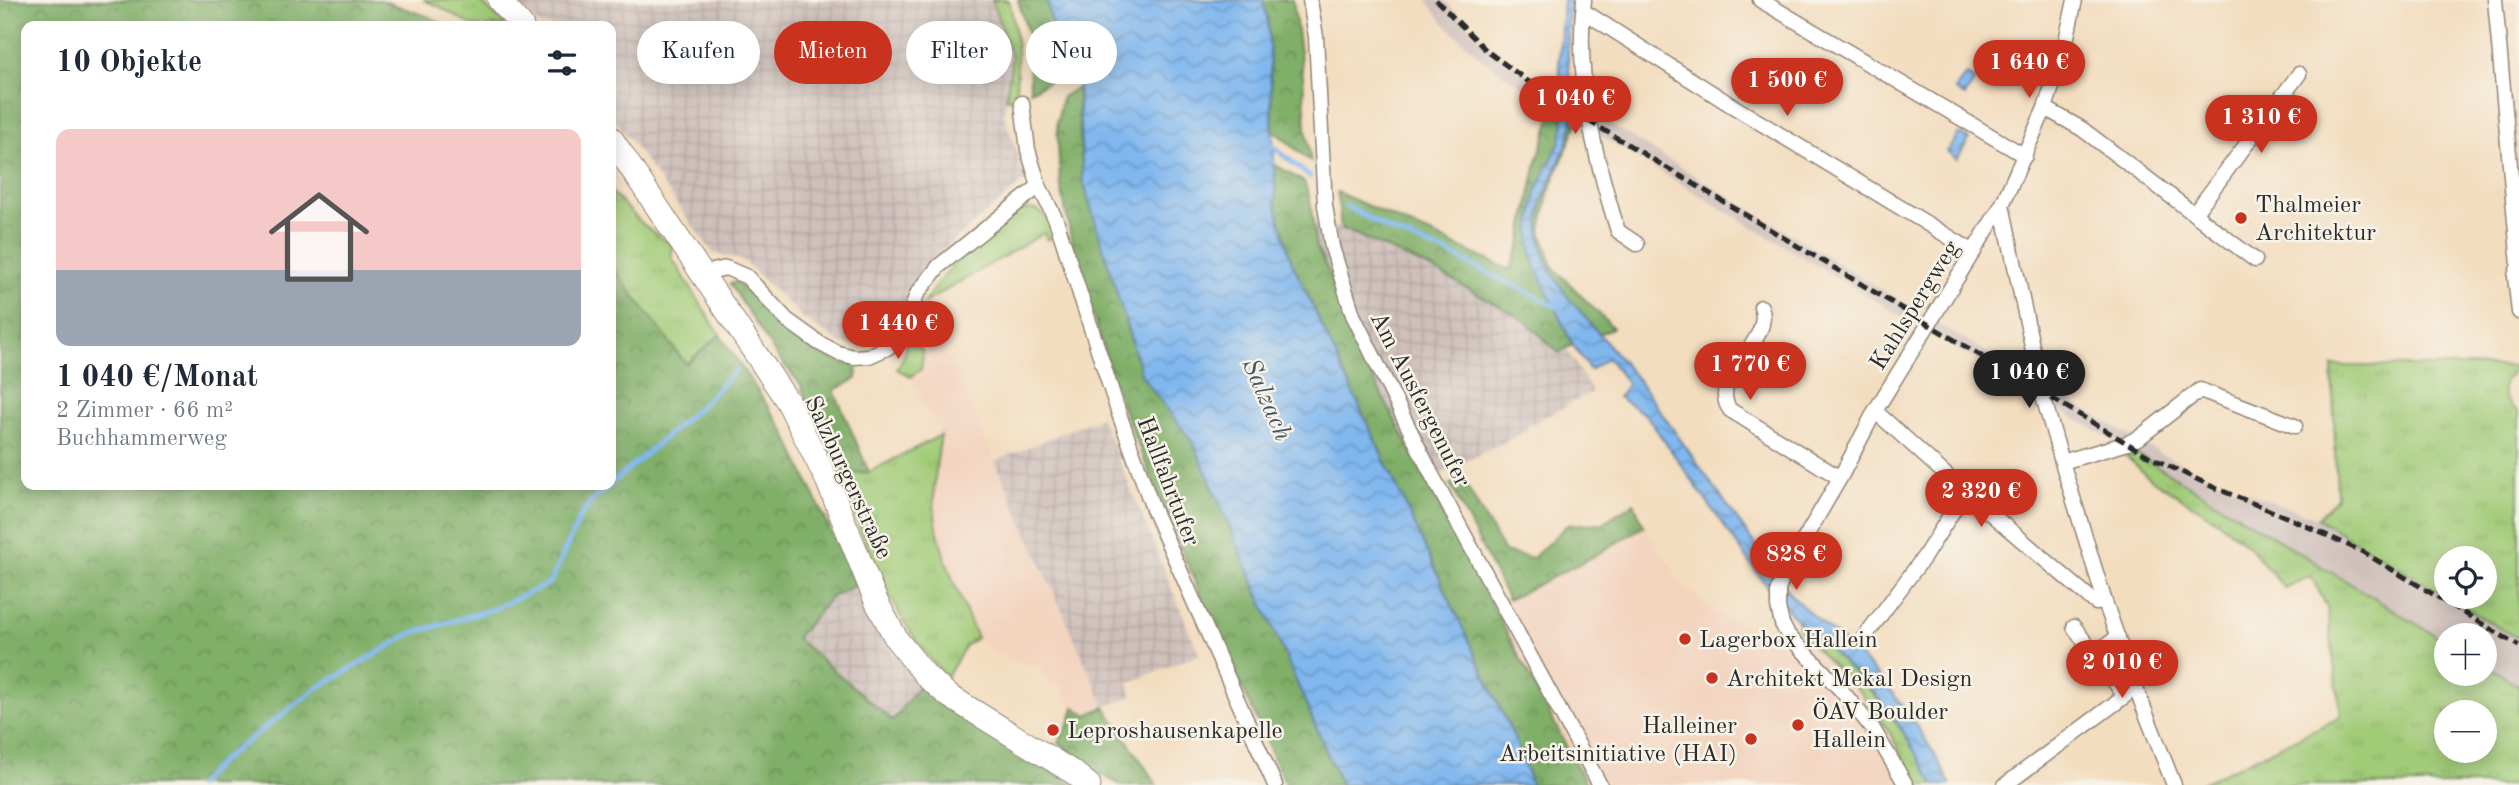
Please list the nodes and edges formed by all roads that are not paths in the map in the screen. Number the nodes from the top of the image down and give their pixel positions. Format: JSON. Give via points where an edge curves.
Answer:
{"nodes":[{"id":1,"x":499,"y":0,"type":"edge"},
{"id":2,"x":1310,"y":0,"type":"edge"},
{"id":3,"x":1760,"y":0,"type":"edge"},
{"id":4,"x":2075,"y":0,"type":"edge"},
{"id":5,"x":2495,"y":0,"type":"edge"},
{"id":6,"x":1583,"y":6,"type":"edge"},
{"id":7,"x":518,"y":21,"type":"edge"},
{"id":8,"x":2299,"y":74,"type":"dead end"},
{"id":9,"x":1022,"y":103,"type":"dead end"},
{"id":10,"x":2045,"y":108,"type":"junction"},
{"id":11,"x":616,"y":146,"type":"edge"},
{"id":12,"x":2025,"y":156,"type":"junction"},
{"id":13,"x":1039,"y":186,"type":"junction"},
{"id":14,"x":2002,"y":205,"type":"junction"},
{"id":15,"x":2194,"y":214,"type":"junction"},
{"id":16,"x":1637,"y":244,"type":"dead end"},
{"id":17,"x":1974,"y":252,"type":"junction"},
{"id":18,"x":2255,"y":260,"type":"dead end"},
{"id":19,"x":700,"y":274,"type":"junction"},
{"id":20,"x":1761,"y":307,"type":"dead end"},
{"id":21,"x":2519,"y":312,"type":"edge"},
{"id":22,"x":1875,"y":411,"type":"junction"},
{"id":23,"x":2295,"y":426,"type":"dead end"},
{"id":24,"x":2062,"y":462,"type":"junction"},
{"id":25,"x":1840,"y":478,"type":"junction"},
{"id":26,"x":1965,"y":492,"type":"junction"},
{"id":27,"x":2105,"y":602,"type":"junction"},
{"id":28,"x":2074,"y":627,"type":"dead end"},
{"id":29,"x":2118,"y":637,"type":"junction"},
{"id":30,"x":1861,"y":640,"type":"dead end"},
{"id":31,"x":2094,"y":654,"type":"junction"},
{"id":32,"x":1089,"y":785,"type":"edge"},
{"id":33,"x":1275,"y":785,"type":"edge"},
{"id":34,"x":1600,"y":785,"type":"edge"},
{"id":35,"x":1906,"y":785,"type":"edge"},
{"id":36,"x":2005,"y":785,"type":"edge"},
{"id":37,"x":2174,"y":785,"type":"edge"}],
"edges":[{"from":1,"to":7,"type":"main road"},
{"from":2,"to":34,"type":"street","name":"Am Ausfergenufer","via":[[1325,206],[1353,315],[1433,477]]},
{"from":3,"to":12,"type":"street"},
{"from":4,"to":10,"type":"street","name":"Kahlspergweg"},
{"from":5,"to":21,"type":"street","via":[[2519,265],[2515,276]]},
{"from":6,"to":16,"type":"street","via":[[1582,51],[1592,133],[1618,231]]},
{"from":6,"to":17,"type":"street","via":[[1731,105]]},
{"from":8,"to":15,"type":"street"},
{"from":9,"to":13,"type":"street","name":"Hallfahrtufer","via":[[1028,150]]},
{"from":10,"to":12,"type":"street","name":"Kahlspergweg"},
{"from":10,"to":15,"type":"street","via":[[2082,129]]},
{"from":11,"to":19,"type":"main road","name":"Salzburgerstraße"},
{"from":12,"to":14,"type":"street","name":"Kahlspergweg"},
{"from":13,"to":19,"type":"street","via":[[939,266],[917,294],[901,337],[869,356],[838,353],[819,343],[787,320],[747,277],[726,268]]},
{"from":13,"to":33,"type":"street","name":"Hallfahrtufer","via":[[1056,220],[1153,509]]},
{"from":14,"to":17,"type":"street","name":"Kahlspergweg"},
{"from":14,"to":24,"type":"street","via":[[2042,393]]},
{"from":15,"to":18,"type":"street"},
{"from":17,"to":22,"type":"street","name":"Kahlspergweg"},
{"from":19,"to":32,"type":"main road","name":"Salzburgerstraße","via":[[788,402],[897,640],[949,696]]},
{"from":20,"to":25,"type":"street","via":[[1765,316],[1762,328],[1724,389],[1724,402]]},
{"from":22,"to":25,"type":"street","name":"Kahlspergweg"},
{"from":22,"to":26,"type":"street"},
{"from":23,"to":24,"type":"street","via":[[2200,390],[2140,437]]},
{"from":24,"to":27,"type":"street"},
{"from":25,"to":35,"type":"street","name":"Kahlspergweg","via":[[1792,558],[1778,590],[1778,607],[1788,635],[1842,690]]},
{"from":26,"to":27,"type":"street","via":[[2096,603]]},
{"from":26,"to":30,"type":"street","via":[[1924,557]]},
{"from":27,"to":29,"type":"street"},
{"from":28,"to":31,"type":"street"},
{"from":29,"to":31,"type":"street"},
{"from":29,"to":37,"type":"street"},
{"from":31,"to":36,"type":"street","via":[[2125,696]]}]}
